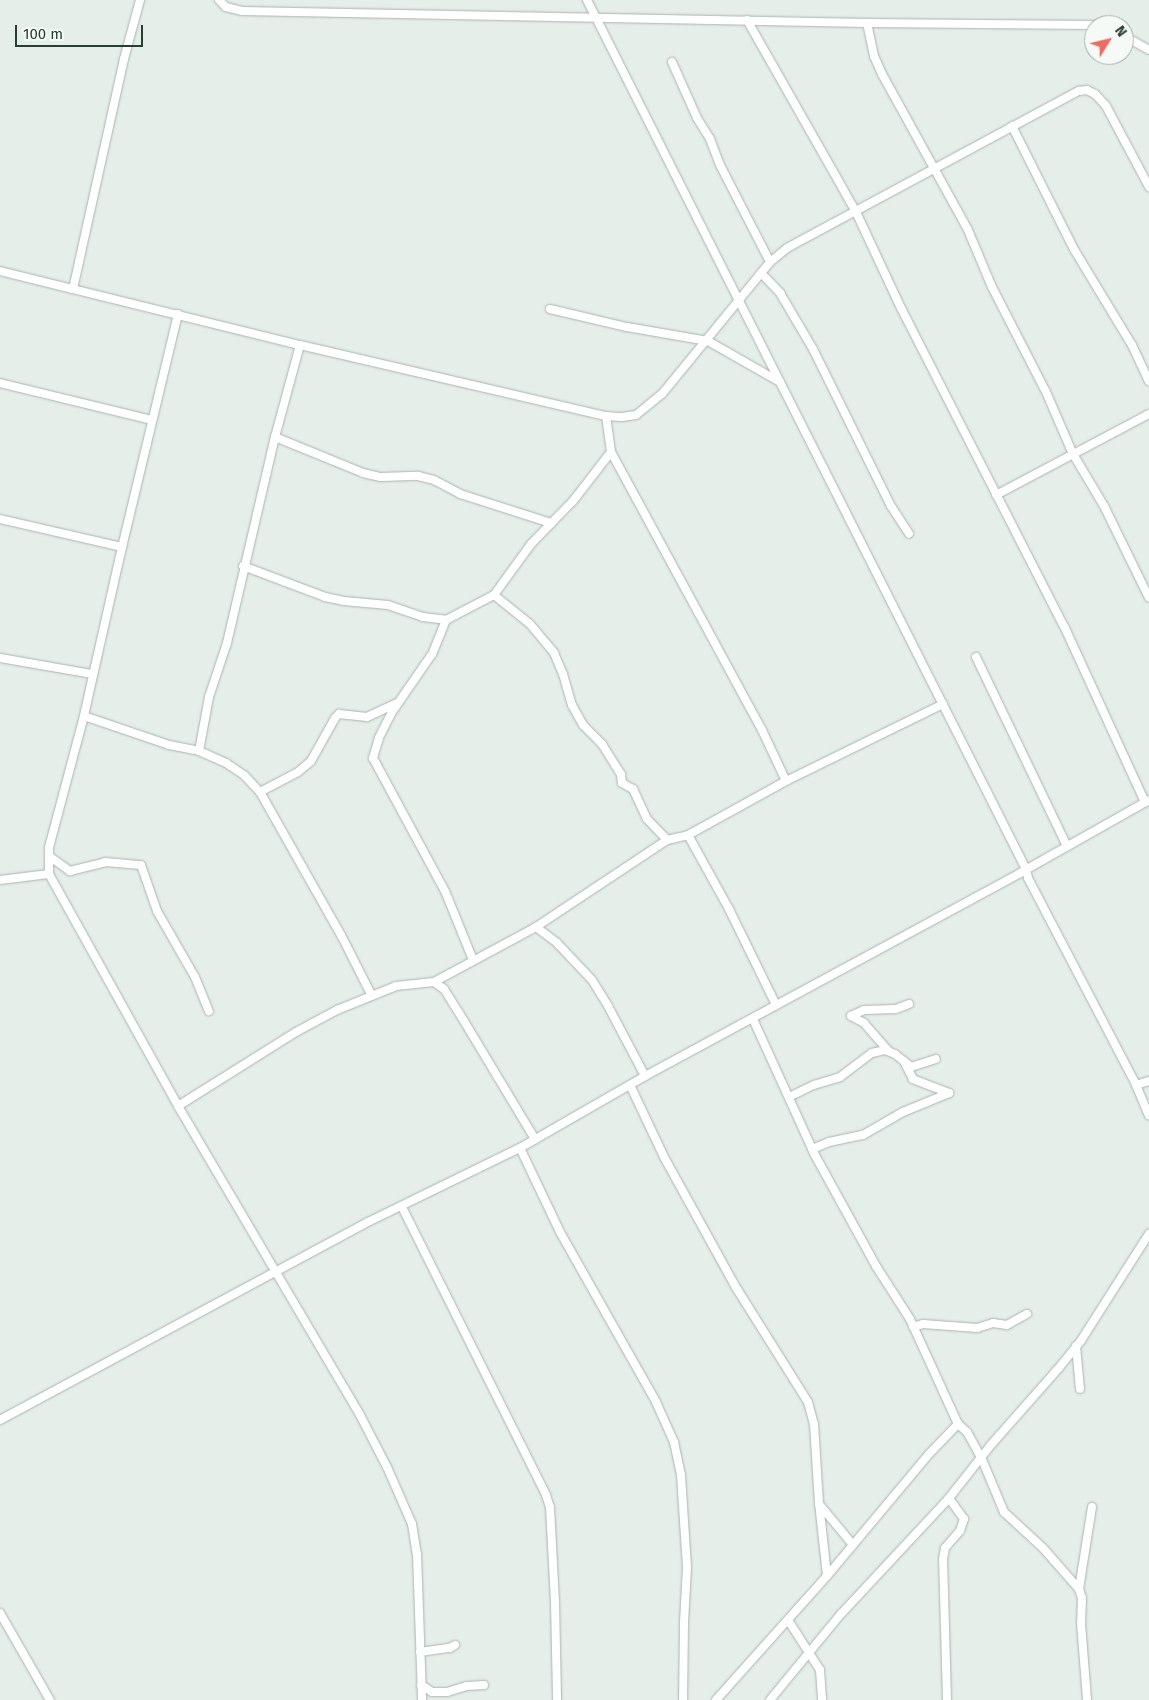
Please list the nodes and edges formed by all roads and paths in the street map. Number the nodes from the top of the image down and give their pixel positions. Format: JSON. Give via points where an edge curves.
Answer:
{"nodes":[{"id":1,"x":140,"y":0,"type":"edge"},
{"id":2,"x":219,"y":0,"type":"edge"},
{"id":3,"x":587,"y":0,"type":"edge"},
{"id":4,"x":596,"y":17,"type":"junction"},
{"id":5,"x":747,"y":20,"type":"junction"},
{"id":6,"x":867,"y":23,"type":"junction"},
{"id":7,"x":1084,"y":26,"type":"edge"},
{"id":8,"x":1134,"y":42,"type":"edge"},
{"id":9,"x":1149,"y":50,"type":"edge"},
{"id":10,"x":672,"y":62,"type":"dead end"},
{"id":11,"x":1012,"y":126,"type":"junction"},
{"id":12,"x":936,"y":168,"type":"junction"},
{"id":13,"x":1149,"y":187,"type":"edge"},
{"id":14,"x":856,"y":212,"type":"junction"},
{"id":15,"x":770,"y":262,"type":"junction"},
{"id":16,"x":0,"y":271,"type":"edge"},
{"id":17,"x":761,"y":273,"type":"junction"},
{"id":18,"x":73,"y":289,"type":"junction"},
{"id":19,"x":739,"y":301,"type":"junction"},
{"id":20,"x":550,"y":309,"type":"dead end"},
{"id":21,"x":178,"y":314,"type":"junction"},
{"id":22,"x":708,"y":341,"type":"junction"},
{"id":23,"x":300,"y":345,"type":"junction"},
{"id":24,"x":1149,"y":381,"type":"edge"},
{"id":25,"x":780,"y":382,"type":"junction"},
{"id":26,"x":0,"y":383,"type":"edge"},
{"id":27,"x":1149,"y":414,"type":"edge"},
{"id":28,"x":606,"y":416,"type":"junction"},
{"id":29,"x":152,"y":420,"type":"junction"},
{"id":30,"x":275,"y":437,"type":"junction"},
{"id":31,"x":611,"y":452,"type":"junction"},
{"id":32,"x":1073,"y":454,"type":"junction"},
{"id":33,"x":996,"y":495,"type":"junction"},
{"id":34,"x":0,"y":519,"type":"edge"},
{"id":35,"x":550,"y":523,"type":"junction"},
{"id":36,"x":909,"y":534,"type":"dead end"},
{"id":37,"x":122,"y":547,"type":"junction"},
{"id":38,"x":244,"y":566,"type":"junction"},
{"id":39,"x":494,"y":595,"type":"junction"},
{"id":40,"x":1149,"y":598,"type":"edge"},
{"id":41,"x":446,"y":620,"type":"junction"},
{"id":42,"x":0,"y":658,"type":"edge"},
{"id":43,"x":976,"y":658,"type":"dead end"},
{"id":44,"x":92,"y":674,"type":"junction"},
{"id":45,"x":399,"y":702,"type":"junction"},
{"id":46,"x":943,"y":704,"type":"junction"},
{"id":47,"x":84,"y":716,"type":"junction"},
{"id":48,"x":198,"y":751,"type":"junction"},
{"id":49,"x":786,"y":781,"type":"junction"},
{"id":50,"x":260,"y":792,"type":"junction"},
{"id":51,"x":1147,"y":801,"type":"edge"},
{"id":52,"x":688,"y":834,"type":"junction"},
{"id":53,"x":667,"y":840,"type":"junction"},
{"id":54,"x":1067,"y":846,"type":"junction"},
{"id":55,"x":49,"y":856,"type":"junction"},
{"id":56,"x":1026,"y":869,"type":"junction"},
{"id":57,"x":49,"y":874,"type":"junction"},
{"id":58,"x":0,"y":880,"type":"edge"},
{"id":59,"x":536,"y":927,"type":"junction"},
{"id":60,"x":473,"y":960,"type":"junction"},
{"id":61,"x":439,"y":981,"type":"junction"},
{"id":62,"x":372,"y":996,"type":"junction"},
{"id":63,"x":909,"y":1004,"type":"dead end"},
{"id":64,"x":776,"y":1005,"type":"junction"},
{"id":65,"x":209,"y":1011,"type":"dead end"},
{"id":66,"x":753,"y":1019,"type":"junction"},
{"id":67,"x":888,"y":1051,"type":"junction"},
{"id":68,"x":936,"y":1059,"type":"dead end"},
{"id":69,"x":904,"y":1061,"type":"junction"},
{"id":70,"x":645,"y":1076,"type":"junction"},
{"id":71,"x":1149,"y":1081,"type":"edge"},
{"id":72,"x":1136,"y":1085,"type":"junction"},
{"id":73,"x":630,"y":1086,"type":"junction"},
{"id":74,"x":789,"y":1097,"type":"junction"},
{"id":75,"x":178,"y":1106,"type":"junction"},
{"id":76,"x":1149,"y":1115,"type":"edge"},
{"id":77,"x":535,"y":1139,"type":"junction"},
{"id":78,"x":520,"y":1148,"type":"junction"},
{"id":79,"x":812,"y":1149,"type":"junction"},
{"id":80,"x":402,"y":1207,"type":"junction"},
{"id":81,"x":1149,"y":1234,"type":"edge"},
{"id":82,"x":276,"y":1273,"type":"junction"},
{"id":83,"x":1027,"y":1314,"type":"dead end"},
{"id":84,"x":914,"y":1327,"type":"junction"},
{"id":85,"x":1076,"y":1346,"type":"junction"},
{"id":86,"x":1080,"y":1389,"type":"dead end"},
{"id":87,"x":0,"y":1420,"type":"edge"},
{"id":88,"x":958,"y":1424,"type":"junction"},
{"id":89,"x":981,"y":1457,"type":"junction"},
{"id":90,"x":949,"y":1498,"type":"junction"},
{"id":91,"x":819,"y":1503,"type":"junction"},
{"id":92,"x":1092,"y":1507,"type":"dead end"},
{"id":93,"x":853,"y":1545,"type":"junction"},
{"id":94,"x":827,"y":1576,"type":"junction"},
{"id":95,"x":1079,"y":1589,"type":"junction"},
{"id":96,"x":0,"y":1613,"type":"edge"},
{"id":97,"x":788,"y":1620,"type":"junction"},
{"id":98,"x":456,"y":1645,"type":"dead end"},
{"id":99,"x":420,"y":1652,"type":"junction"},
{"id":100,"x":808,"y":1654,"type":"junction"},
{"id":101,"x":484,"y":1684,"type":"dead end"},
{"id":102,"x":421,"y":1685,"type":"junction"},
{"id":103,"x":50,"y":1700,"type":"edge"},
{"id":104,"x":422,"y":1700,"type":"edge"},
{"id":105,"x":557,"y":1700,"type":"edge"},
{"id":106,"x":683,"y":1700,"type":"edge"},
{"id":107,"x":716,"y":1700,"type":"edge"},
{"id":108,"x":770,"y":1700,"type":"edge"},
{"id":109,"x":822,"y":1700,"type":"edge"},
{"id":110,"x":947,"y":1700,"type":"edge"},
{"id":111,"x":1087,"y":1700,"type":"edge"}],
"edges":[{"from":1,"to":18,"type":"street"},
{"from":2,"to":4,"type":"street","via":[[226,7],[242,11]]},
{"from":3,"to":4,"type":"street"},
{"from":4,"to":5,"type":"street"},
{"from":4,"to":19,"type":"street"},
{"from":5,"to":6,"type":"street"},
{"from":5,"to":14,"type":"street"},
{"from":6,"to":7,"type":"street"},
{"from":6,"to":12,"type":"street","via":[[874,56]]},
{"from":8,"to":9,"type":"street"},
{"from":10,"to":15,"type":"street"},
{"from":11,"to":12,"type":"street"},
{"from":11,"to":13,"type":"street","via":[[1079,91],[1088,90],[1106,106]]},
{"from":11,"to":24,"type":"street","via":[[1075,251],[1132,345]]},
{"from":12,"to":14,"type":"street"},
{"from":12,"to":32,"type":"street"},
{"from":14,"to":15,"type":"street","via":[[787,248]]},
{"from":14,"to":33,"type":"street"},
{"from":15,"to":17,"type":"street"},
{"from":16,"to":18,"type":"street"},
{"from":17,"to":19,"type":"street"},
{"from":17,"to":36,"type":"street","via":[[780,293],[813,349],[891,506]]},
{"from":18,"to":21,"type":"street"},
{"from":19,"to":22,"type":"street"},
{"from":19,"to":25,"type":"street"},
{"from":20,"to":22,"type":"street"},
{"from":21,"to":23,"type":"street"},
{"from":21,"to":29,"type":"street"},
{"from":22,"to":25,"type":"street"},
{"from":22,"to":28,"type":"street","via":[[649,406],[636,415]]},
{"from":23,"to":28,"type":"street"},
{"from":23,"to":30,"type":"street"},
{"from":25,"to":46,"type":"street"},
{"from":26,"to":29,"type":"street"},
{"from":27,"to":32,"type":"street"},
{"from":28,"to":31,"type":"street"},
{"from":29,"to":37,"type":"street"},
{"from":30,"to":35,"type":"street","via":[[363,473],[434,480],[460,494]]},
{"from":30,"to":38,"type":"street"},
{"from":31,"to":35,"type":"street","via":[[573,501]]},
{"from":31,"to":49,"type":"street","via":[[757,721]]},
{"from":32,"to":33,"type":"street"},
{"from":32,"to":40,"type":"street","via":[[1104,506]]},
{"from":33,"to":51,"type":"street","via":[[1064,626]]},
{"from":34,"to":37,"type":"street"},
{"from":35,"to":39,"type":"street"},
{"from":37,"to":44,"type":"street"},
{"from":38,"to":41,"type":"street","via":[[324,596],[388,605],[423,617]]},
{"from":38,"to":48,"type":"street"},
{"from":39,"to":41,"type":"street"},
{"from":39,"to":53,"type":"street","via":[[530,624],[554,653],[572,705],[583,725],[602,744],[621,774],[622,783],[633,789],[646,819]]},
{"from":41,"to":45,"type":"street","via":[[432,654]]},
{"from":42,"to":44,"type":"street"},
{"from":43,"to":54,"type":"street"},
{"from":44,"to":47,"type":"street"},
{"from":45,"to":50,"type":"street","via":[[367,718],[339,714],[311,761],[298,772]]},
{"from":45,"to":60,"type":"street","via":[[379,738],[373,758],[444,891]]},
{"from":46,"to":49,"type":"street"},
{"from":46,"to":56,"type":"street"},
{"from":47,"to":48,"type":"street","via":[[169,745]]},
{"from":47,"to":55,"type":"street"},
{"from":48,"to":50,"type":"street","via":[[232,767]]},
{"from":49,"to":52,"type":"street"},
{"from":50,"to":62,"type":"street"},
{"from":51,"to":54,"type":"street"},
{"from":52,"to":53,"type":"street"},
{"from":52,"to":64,"type":"street"},
{"from":53,"to":59,"type":"street"},
{"from":54,"to":56,"type":"street"},
{"from":55,"to":57,"type":"street"},
{"from":55,"to":65,"type":"street","via":[[70,871],[105,862],[141,865],[157,911],[195,977]]},
{"from":56,"to":64,"type":"street"},
{"from":56,"to":72,"type":"street"},
{"from":57,"to":58,"type":"street"},
{"from":57,"to":75,"type":"street"},
{"from":59,"to":60,"type":"street"},
{"from":59,"to":70,"type":"street","via":[[569,954],[592,980]]},
{"from":60,"to":61,"type":"street"},
{"from":61,"to":62,"type":"street","via":[[396,986]]},
{"from":61,"to":77,"type":"street"},
{"from":62,"to":75,"type":"street","via":[[296,1032]]},
{"from":63,"to":67,"type":"street","via":[[896,1009],[864,1010],[850,1016],[864,1023]]},
{"from":64,"to":66,"type":"street"},
{"from":66,"to":70,"type":"street"},
{"from":66,"to":74,"type":"street"},
{"from":67,"to":69,"type":"street"},
{"from":67,"to":74,"type":"street","via":[[872,1054],[840,1077]]},
{"from":68,"to":69,"type":"street","via":[[911,1067]]},
{"from":69,"to":79,"type":"street","via":[[914,1080],[950,1092],[903,1112],[864,1135]]},
{"from":70,"to":73,"type":"street"},
{"from":71,"to":72,"type":"street"},
{"from":72,"to":76,"type":"street"},
{"from":73,"to":77,"type":"street"},
{"from":73,"to":91,"type":"street","via":[[664,1157],[737,1289],[808,1402],[814,1424]]},
{"from":74,"to":79,"type":"street"},
{"from":75,"to":82,"type":"street"},
{"from":77,"to":78,"type":"street"},
{"from":78,"to":80,"type":"street"},
{"from":78,"to":106,"type":"street","via":[[560,1232],[656,1402],[674,1442],[681,1475],[687,1567]]},
{"from":79,"to":84,"type":"street","via":[[876,1266]]},
{"from":80,"to":82,"type":"street"},
{"from":80,"to":105,"type":"street","via":[[546,1494],[550,1507]]},
{"from":81,"to":85,"type":"street"},
{"from":82,"to":87,"type":"street"},
{"from":82,"to":99,"type":"street","via":[[360,1415],[412,1524],[417,1554]]},
{"from":83,"to":84,"type":"street","via":[[1008,1325],[993,1323],[977,1328],[923,1324]]},
{"from":84,"to":88,"type":"street"},
{"from":85,"to":86,"type":"street"},
{"from":85,"to":89,"type":"street"},
{"from":88,"to":89,"type":"street","via":[[968,1432]]},
{"from":88,"to":93,"type":"street"},
{"from":89,"to":90,"type":"street"},
{"from":89,"to":95,"type":"street","via":[[1004,1512],[1043,1548]]},
{"from":90,"to":100,"type":"street"},
{"from":90,"to":110,"type":"street","via":[[964,1519],[960,1532],[945,1548],[943,1560]]},
{"from":91,"to":93,"type":"street"},
{"from":91,"to":94,"type":"street"},
{"from":92,"to":95,"type":"street"},
{"from":93,"to":94,"type":"street"},
{"from":94,"to":97,"type":"street"},
{"from":95,"to":111,"type":"street"},
{"from":96,"to":103,"type":"street"},
{"from":97,"to":100,"type":"street"},
{"from":97,"to":107,"type":"street"},
{"from":98,"to":99,"type":"street"},
{"from":99,"to":102,"type":"street"},
{"from":100,"to":108,"type":"street"},
{"from":100,"to":109,"type":"street","via":[[820,1670]]},
{"from":101,"to":102,"type":"street","via":[[446,1692],[432,1692]]},
{"from":102,"to":104,"type":"street"}]}
